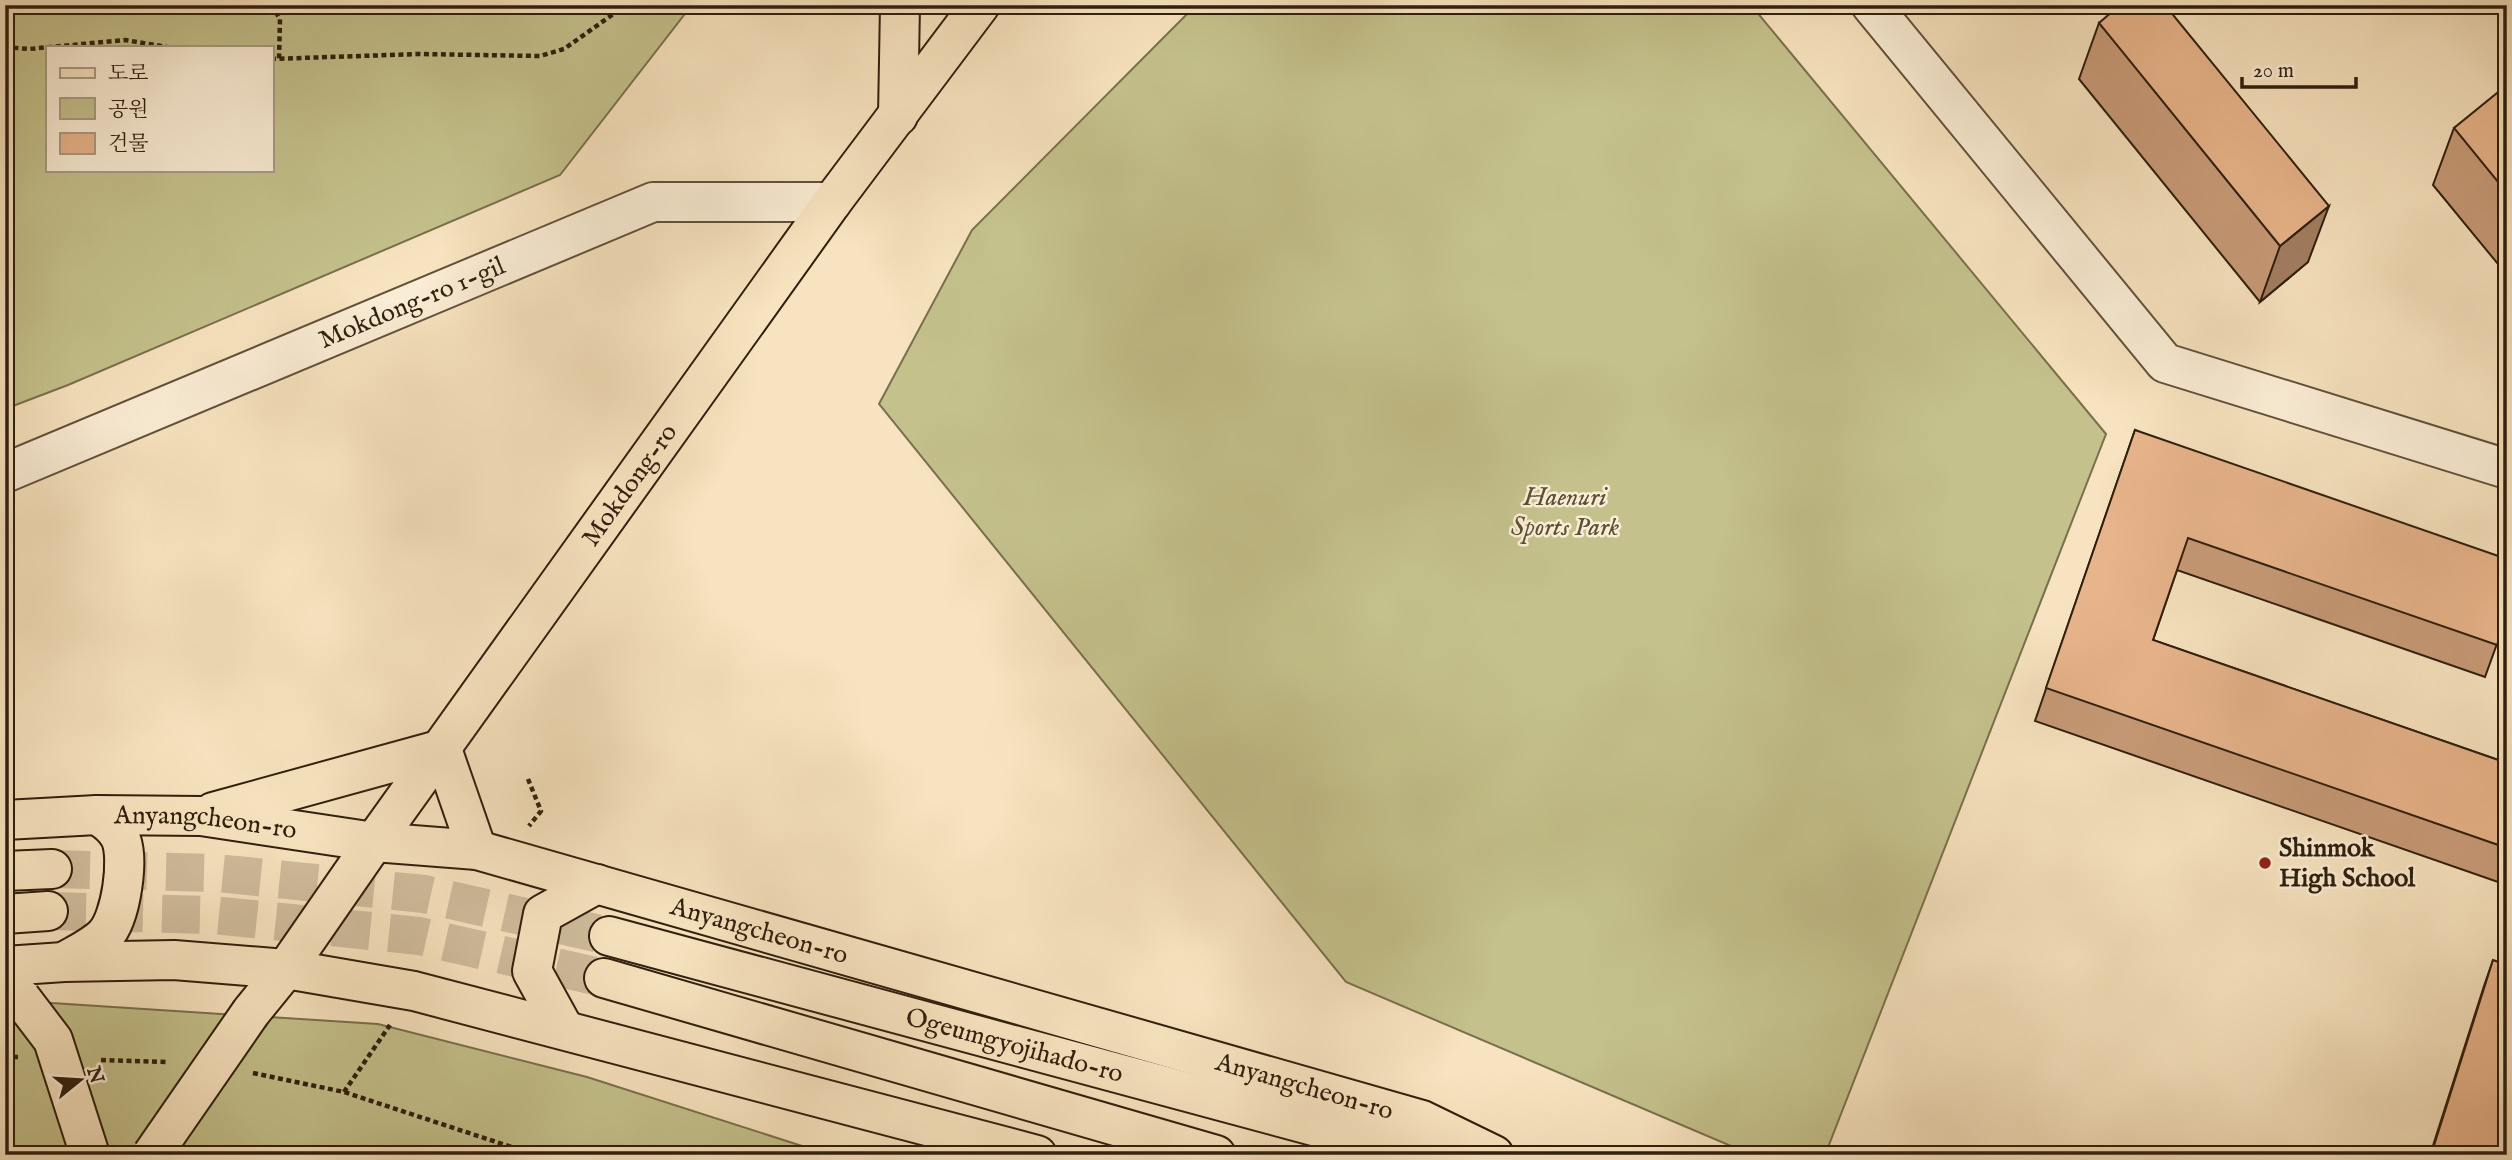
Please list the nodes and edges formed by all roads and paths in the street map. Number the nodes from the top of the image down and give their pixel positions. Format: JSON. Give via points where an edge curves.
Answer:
{"nodes":[{"id":1,"x":271,"y":5,"type":"edge"},
{"id":2,"x":626,"y":5,"type":"edge"},
{"id":3,"x":900,"y":5,"type":"edge"},
{"id":4,"x":979,"y":5,"type":"edge"},
{"id":5,"x":1871,"y":5,"type":"edge"},
{"id":6,"x":61,"y":46,"type":"edge"},
{"id":7,"x":161,"y":46,"type":"edge"},
{"id":8,"x":5,"y":47,"type":"edge"},
{"id":9,"x":46,"y":47,"type":"edge"},
{"id":10,"x":273,"y":59,"type":"edge"},
{"id":11,"x":279,"y":59,"type":"junction"},
{"id":12,"x":898,"y":116,"type":"junction"},
{"id":13,"x":832,"y":202,"type":"junction"},
{"id":14,"x":2507,"y":469,"type":"edge"},
{"id":15,"x":5,"y":473,"type":"edge"},
{"id":16,"x":442,"y":749,"type":"junction"},
{"id":17,"x":528,"y":779,"type":"dead end"},
{"id":18,"x":97,"y":815,"type":"junction"},
{"id":19,"x":201,"y":816,"type":"junction"},
{"id":20,"x":5,"y":820,"type":"edge"},
{"id":21,"x":524,"y":833,"type":"dead end"},
{"id":22,"x":374,"y":842,"type":"junction"},
{"id":23,"x":477,"y":850,"type":"junction"},
{"id":24,"x":52,"y":869,"type":"tunnel mouth"},
{"id":25,"x":5,"y":871,"type":"edge"},
{"id":26,"x":597,"y":884,"type":"junction"},
{"id":27,"x":48,"y":911,"type":"tunnel mouth"},
{"id":28,"x":5,"y":914,"type":"edge"},
{"id":29,"x":609,"y":936,"type":"tunnel mouth"},
{"id":30,"x":64,"y":962,"type":"junction"},
{"id":31,"x":286,"y":969,"type":"junction"},
{"id":32,"x":604,"y":978,"type":"tunnel mouth"},
{"id":33,"x":10,"y":983,"type":"edge"},
{"id":34,"x":398,"y":1014,"type":"dead end"},
{"id":35,"x":564,"y":1029,"type":"junction"},
{"id":36,"x":5,"y":1057,"type":"edge"},
{"id":37,"x":19,"y":1057,"type":"dead end"},
{"id":38,"x":100,"y":1059,"type":"dead end"},
{"id":39,"x":181,"y":1062,"type":"dead end"},
{"id":40,"x":249,"y":1072,"type":"dead end"},
{"id":41,"x":344,"y":1092,"type":"junction"},
{"id":42,"x":90,"y":1155,"type":"edge"},
{"id":43,"x":152,"y":1155,"type":"edge"},
{"id":44,"x":536,"y":1155,"type":"edge"},
{"id":45,"x":1037,"y":1155,"type":"edge"},
{"id":46,"x":1216,"y":1155,"type":"edge"},
{"id":47,"x":1421,"y":1155,"type":"edge"},
{"id":48,"x":1493,"y":1155,"type":"edge"}],
"edges":[{"from":1,"to":11,"type":"path","via":[[280,19]]},
{"from":2,"to":11,"type":"path","via":[[564,49],[540,56]]},
{"from":3,"to":12,"type":"main road"},
{"from":4,"to":12,"type":"main road","name":"Mokdong-ro"},
{"from":5,"to":14,"type":"street","via":[[2165,363]]},
{"from":6,"to":7,"type":"path","via":[[125,40]]},
{"from":8,"to":9,"type":"path"},
{"from":10,"to":11,"type":"path"},
{"from":12,"to":13,"type":"main road","name":"Mokdong-ro"},
{"from":13,"to":15,"type":"street","name":"Mokdong-ro 1-gil","via":[[653,202]]},
{"from":13,"to":16,"type":"main road","name":"Mokdong-ro"},
{"from":16,"to":19,"type":"main road"},
{"from":16,"to":22,"type":"main road","name":"Mokdong-ro"},
{"from":16,"to":23,"type":"main road"},
{"from":17,"to":21,"type":"path","via":[[541,811]]},
{"from":18,"to":19,"type":"main road","name":"Anyangcheon-ro"},
{"from":18,"to":20,"type":"main road","name":"Anyangcheon-ro"},
{"from":18,"to":30,"type":"main road","via":[[114,826],[121,840],[124,859],[119,908],[104,937]]},
{"from":19,"to":22,"type":"main road","name":"Anyangcheon-ro"},
{"from":22,"to":23,"type":"main road","name":"Anyangcheon-ro"},
{"from":22,"to":31,"type":"main road","name":"Mokdong-ro"},
{"from":23,"to":26,"type":"main road","name":"Anyangcheon-ro"},
{"from":24,"to":25,"type":"main road"},
{"from":26,"to":35,"type":"main road","via":[[543,914],[532,971]]},
{"from":26,"to":48,"type":"main road","name":"Anyangcheon-ro","via":[[1422,1120]]},
{"from":27,"to":28,"type":"main road"},
{"from":29,"to":47,"type":"main road","name":"Ogeumgyojihado-ro"},
{"from":30,"to":31,"type":"main road","via":[[174,960]]},
{"from":30,"to":33,"type":"main road"},
{"from":31,"to":35,"type":"main road","via":[[434,994]]},
{"from":31,"to":43,"type":"main road","name":"Mokdong-ro","bridge":true},
{"from":32,"to":46,"type":"main road","name":"Ogeumgyojihado-ro"},
{"from":33,"to":42,"type":"main road","bridge":true,"via":[[53,1040]]},
{"from":34,"to":41,"type":"path"},
{"from":35,"to":45,"type":"main road"},
{"from":36,"to":37,"type":"path"},
{"from":38,"to":39,"type":"path"},
{"from":40,"to":41,"type":"path"},
{"from":41,"to":44,"type":"path"}]}
